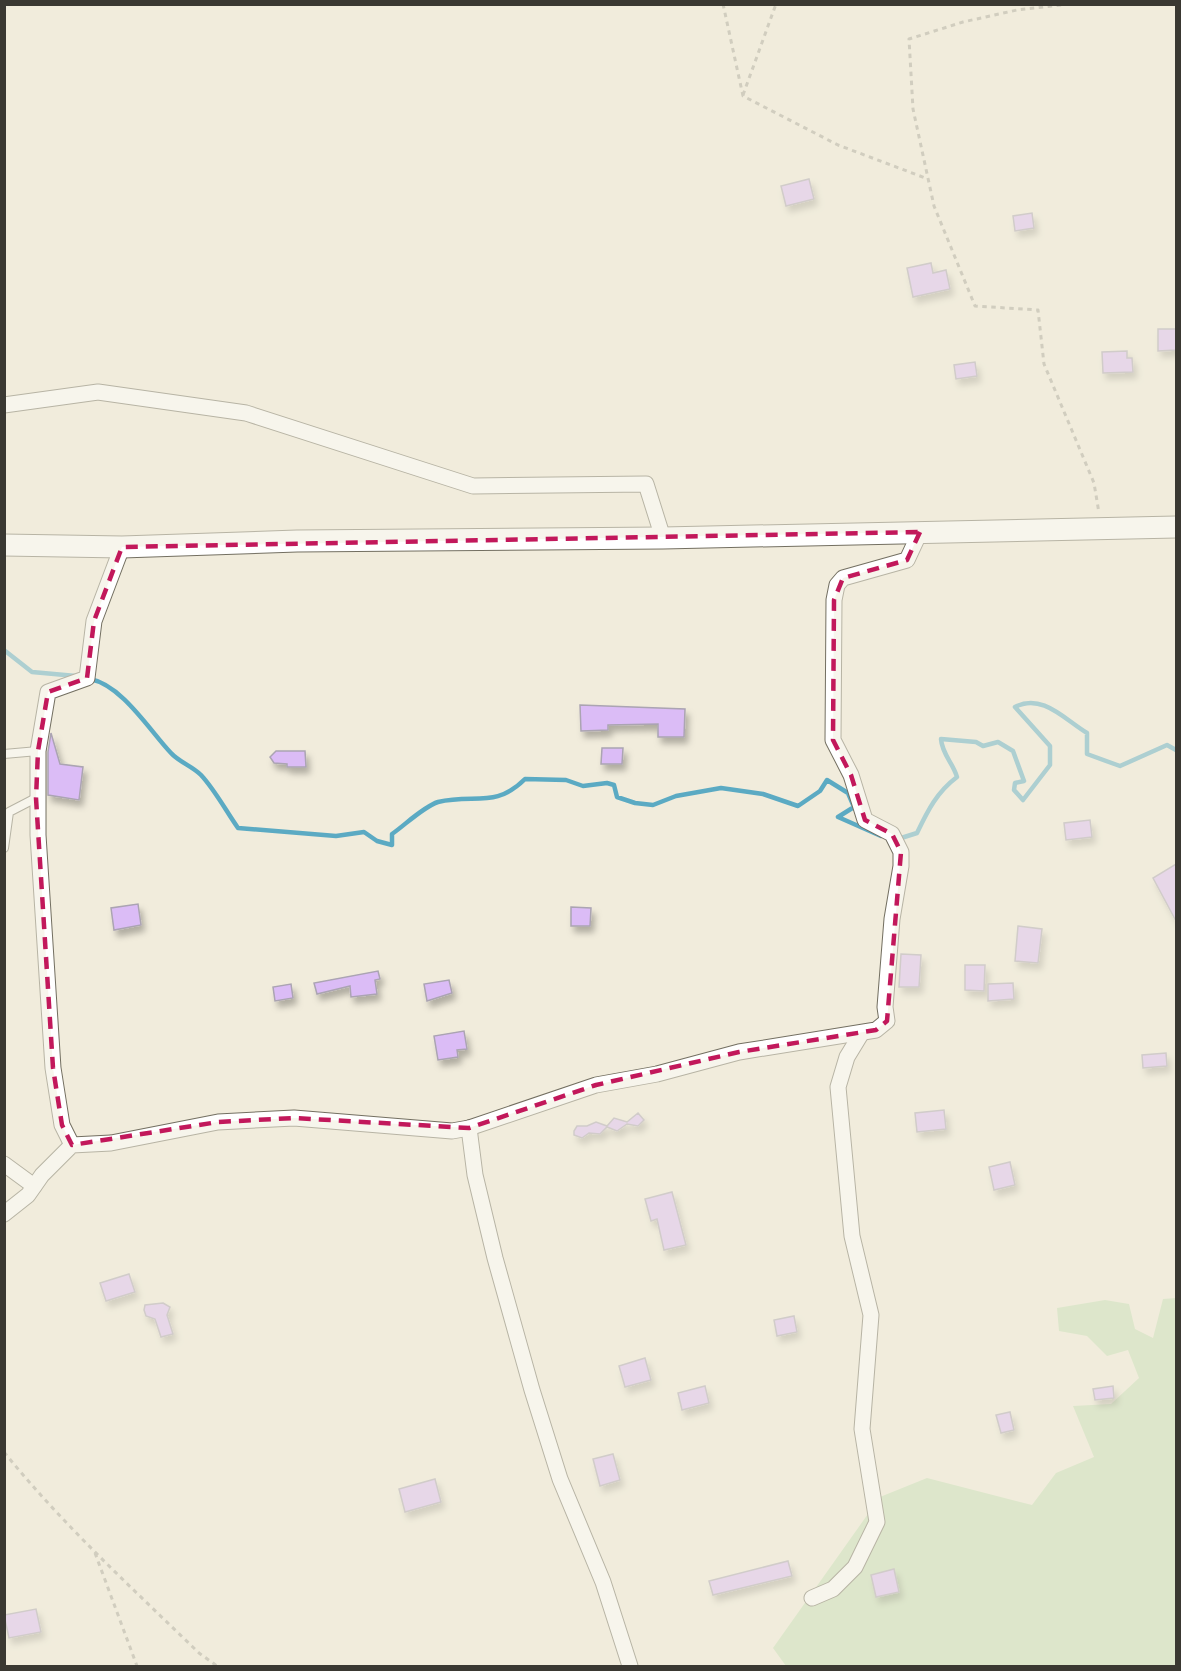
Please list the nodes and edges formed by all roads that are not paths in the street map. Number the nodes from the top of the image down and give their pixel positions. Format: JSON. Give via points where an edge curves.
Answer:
{"nodes":[{"id":1,"x":4,"y":405,"type":"edge"},
{"id":2,"x":1176,"y":527,"type":"edge"},
{"id":3,"x":920,"y":532,"type":"junction"},
{"id":4,"x":663,"y":538,"type":"junction"},
{"id":5,"x":4,"y":545,"type":"edge"},
{"id":6,"x":122,"y":547,"type":"junction"},
{"id":7,"x":38,"y":751,"type":"junction"},
{"id":8,"x":4,"y":754,"type":"edge"},
{"id":9,"x":36,"y":798,"type":"junction"},
{"id":10,"x":4,"y":849,"type":"edge"},
{"id":11,"x":861,"y":1034,"type":"junction"},
{"id":12,"x":469,"y":1128,"type":"junction"},
{"id":13,"x":72,"y":1145,"type":"junction"},
{"id":14,"x":4,"y":1164,"type":"edge"},
{"id":15,"x":34,"y":1186,"type":"junction"},
{"id":16,"x":4,"y":1214,"type":"edge"},
{"id":17,"x":812,"y":1598,"type":"dead end"},
{"id":18,"x":630,"y":1666,"type":"edge"}],
"edges":[{"from":1,"to":4,"type":"street","via":[[98,392],[246,413],[472,486],[646,484]]},
{"from":2,"to":3,"type":"main road"},
{"from":3,"to":4,"type":"main road"},
{"from":3,"to":11,"type":"street","via":[[908,560],[843,578],[834,600],[833,740],[851,775],[865,820],[892,834],[901,852],[891,919],[886,1021],[876,1030]]},
{"from":4,"to":6,"type":"main road","via":[[297,541]]},
{"from":5,"to":6,"type":"main road"},
{"from":6,"to":7,"type":"street","via":[[94,621],[87,678],[48,692]]},
{"from":7,"to":8,"type":"lane"},
{"from":7,"to":9,"type":"street"},
{"from":9,"to":10,"type":"lane","via":[[9,812]]},
{"from":9,"to":13,"type":"street","via":[[53,1068],[62,1125]]},
{"from":11,"to":12,"type":"street","via":[[739,1052],[596,1085]]},
{"from":11,"to":17,"type":"street","via":[[847,1057],[838,1087],[852,1236],[871,1316],[862,1429],[877,1522],[855,1567],[833,1589]]},
{"from":12,"to":13,"type":"street","via":[[452,1131],[294,1118],[218,1122],[111,1143]]},
{"from":12,"to":18,"type":"street","via":[[475,1175],[532,1390],[560,1479],[603,1582]]},
{"from":13,"to":15,"type":"street"},
{"from":14,"to":15,"type":"street"},
{"from":15,"to":16,"type":"street"}]}
